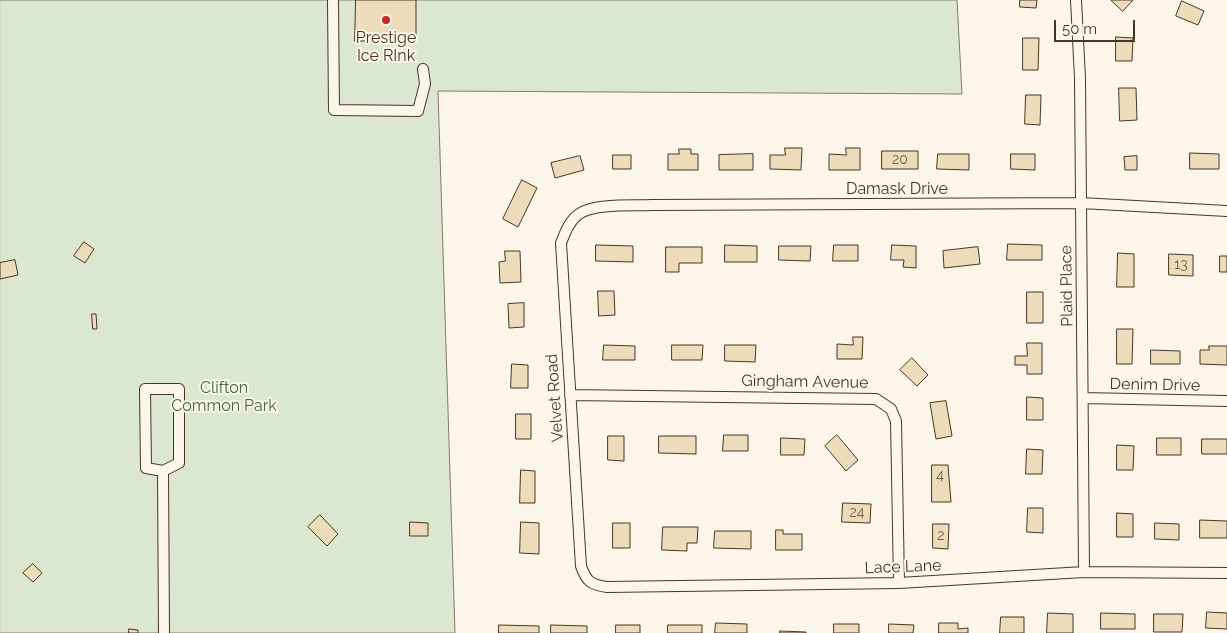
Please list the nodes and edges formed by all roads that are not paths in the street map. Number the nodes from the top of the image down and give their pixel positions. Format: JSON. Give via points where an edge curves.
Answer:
{"nodes":[{"id":1,"x":333,"y":0,"type":"edge"},
{"id":2,"x":1076,"y":0,"type":"edge"},
{"id":3,"x":423,"y":69,"type":"dead end"},
{"id":4,"x":1081,"y":203,"type":"junction"},
{"id":5,"x":1227,"y":211,"type":"edge"},
{"id":6,"x":572,"y":221,"type":"joint"},
{"id":7,"x":570,"y":395,"type":"junction"},
{"id":8,"x":1083,"y":398,"type":"junction"},
{"id":9,"x":1227,"y":402,"type":"edge"},
{"id":10,"x":162,"y":471,"type":"junction"},
{"id":11,"x":1084,"y":572,"type":"junction"},
{"id":12,"x":1227,"y":573,"type":"edge"},
{"id":13,"x":584,"y":576,"type":"joint"},
{"id":14,"x":899,"y":583,"type":"junction"},
{"id":15,"x":164,"y":633,"type":"edge"}],
"edges":[{"from":1,"to":3,"type":"street","via":[[334,110],[418,111],[425,84]]},
{"from":2,"to":4,"type":"street","name":"Plaid Place"},
{"from":4,"to":5,"type":"street","name":"Damask Drive"},
{"from":4,"to":6,"type":"street","name":"Damask Drive","via":[[652,205],[597,208],[580,213]]},
{"from":4,"to":8,"type":"street","name":"Plaid Place"},
{"from":6,"to":7,"type":"street","name":"Velvet Road","via":[[561,243]]},
{"from":7,"to":13,"type":"street","name":"Velvet Road"},
{"from":7,"to":14,"type":"street","name":"Gingham Avenue","via":[[876,398],[891,410],[896,421]]},
{"from":8,"to":9,"type":"street","name":"Denim Drive"},
{"from":8,"to":11,"type":"street","name":"Plaid Place"},
{"from":10,"to":10,"type":"street","via":[[146,468],[145,389],[179,389],[179,463]]},
{"from":10,"to":15,"type":"street"},
{"from":11,"to":12,"type":"street","name":"Lace Lane"},
{"from":11,"to":14,"type":"street","name":"Lace Lane"},
{"from":13,"to":14,"type":"street","name":"Lace Lane","via":[[593,585],[607,587]]}]}
